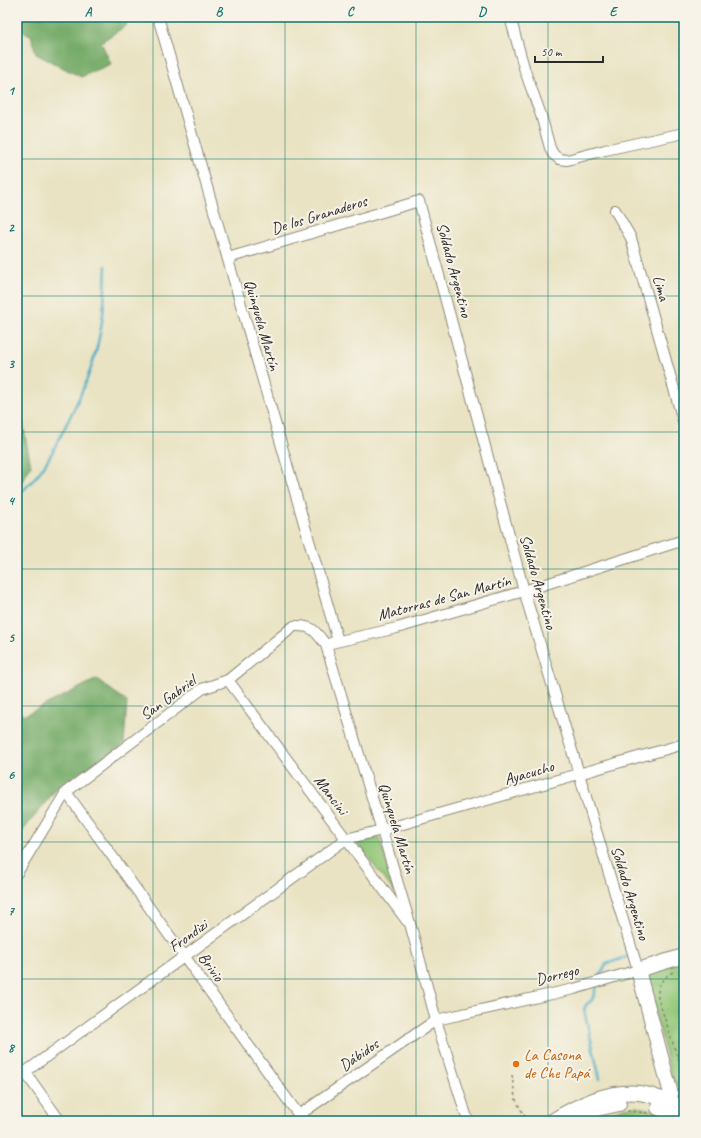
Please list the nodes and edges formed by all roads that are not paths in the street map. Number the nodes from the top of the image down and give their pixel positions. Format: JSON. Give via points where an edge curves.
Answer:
{"nodes":[{"id":1,"x":158,"y":17,"type":"edge"},
{"id":2,"x":510,"y":17,"type":"edge"},
{"id":3,"x":684,"y":133,"type":"edge"},
{"id":4,"x":420,"y":200,"type":"joint"},
{"id":5,"x":616,"y":210,"type":"dead end"},
{"id":6,"x":228,"y":258,"type":"junction"},
{"id":7,"x":684,"y":424,"type":"edge"},
{"id":8,"x":684,"y":540,"type":"edge"},
{"id":9,"x":524,"y":591,"type":"junction"},
{"id":10,"x":338,"y":641,"type":"junction"},
{"id":11,"x":326,"y":646,"type":"junction"},
{"id":12,"x":228,"y":680,"type":"junction"},
{"id":13,"x":684,"y":744,"type":"edge"},
{"id":14,"x":579,"y":775,"type":"junction"},
{"id":15,"x":66,"y":792,"type":"junction"},
{"id":16,"x":382,"y":830,"type":"junction"},
{"id":17,"x":346,"y":839,"type":"junction"},
{"id":18,"x":17,"y":873,"type":"edge"},
{"id":19,"x":411,"y":927,"type":"junction"},
{"id":20,"x":684,"y":956,"type":"edge"},
{"id":21,"x":184,"y":957,"type":"junction"},
{"id":22,"x":638,"y":970,"type":"junction"},
{"id":23,"x":436,"y":1020,"type":"junction"},
{"id":24,"x":21,"y":1076,"type":"edge"},
{"id":25,"x":668,"y":1106,"type":"junction"},
{"id":26,"x":684,"y":1108,"type":"edge"},
{"id":27,"x":301,"y":1118,"type":"edge"},
{"id":28,"x":684,"y":1118,"type":"edge"},
{"id":29,"x":60,"y":1121,"type":"edge"},
{"id":30,"x":468,"y":1121,"type":"edge"},
{"id":31,"x":552,"y":1121,"type":"edge"},
{"id":32,"x":570,"y":1121,"type":"edge"}],
"edges":[{"from":1,"to":6,"type":"street","name":"Quinquela Martín"},
{"from":2,"to":3,"type":"street","via":[[553,154],[567,160]]},
{"from":4,"to":6,"type":"street","name":"De los Granaderos"},
{"from":4,"to":9,"type":"street","name":"Soldado Argentino"},
{"from":5,"to":7,"type":"street","name":"Lima","via":[[631,238]]},
{"from":6,"to":10,"type":"street","name":"Quinquela Martín"},
{"from":8,"to":9,"type":"street","name":"Matorras de San Martín"},
{"from":9,"to":10,"type":"street","name":"Matorras de San Martín","via":[[397,628]]},
{"from":9,"to":14,"type":"street","name":"Soldado Argentino"},
{"from":10,"to":11,"type":"street","name":"Matorras de San Martín"},
{"from":11,"to":12,"type":"street","name":"San Gabriel","via":[[314,630],[294,626]]},
{"from":11,"to":16,"type":"street","name":"Quinquela Martín"},
{"from":12,"to":15,"type":"street","name":"San Gabriel","via":[[202,689]]},
{"from":12,"to":17,"type":"street","name":"Mancini"},
{"from":13,"to":14,"type":"street","name":"Ayacucho"},
{"from":14,"to":16,"type":"street","name":"Ayacucho"},
{"from":14,"to":22,"type":"street","name":"Soldado Argentino"},
{"from":15,"to":18,"type":"street"},
{"from":15,"to":21,"type":"street","name":"Brivio"},
{"from":16,"to":17,"type":"street","name":"Frondizi"},
{"from":16,"to":19,"type":"street","name":"Quinquela Martín"},
{"from":17,"to":19,"type":"street","name":"Mancini"},
{"from":17,"to":21,"type":"street","name":"Frondizi"},
{"from":19,"to":23,"type":"street","name":"Quinquela Martín"},
{"from":20,"to":22,"type":"main road","name":"Dorrego"},
{"from":21,"to":24,"type":"street","name":"Frondizi"},
{"from":21,"to":27,"type":"street","name":"Brivio"},
{"from":22,"to":23,"type":"street","name":"Dorrego","via":[[574,989]]},
{"from":22,"to":25,"type":"main road","via":[[671,1094]]},
{"from":23,"to":27,"type":"street","name":"Dábidos"},
{"from":23,"to":30,"type":"street","name":"Quinquela Martín"},
{"from":24,"to":29,"type":"street"},
{"from":25,"to":26,"type":"main road"},
{"from":25,"to":28,"type":"main road"},
{"from":25,"to":31,"type":"main road","via":[[640,1093],[609,1095],[580,1105]]},
{"from":25,"to":32,"type":"main road","via":[[626,1102],[597,1109]]}]}
